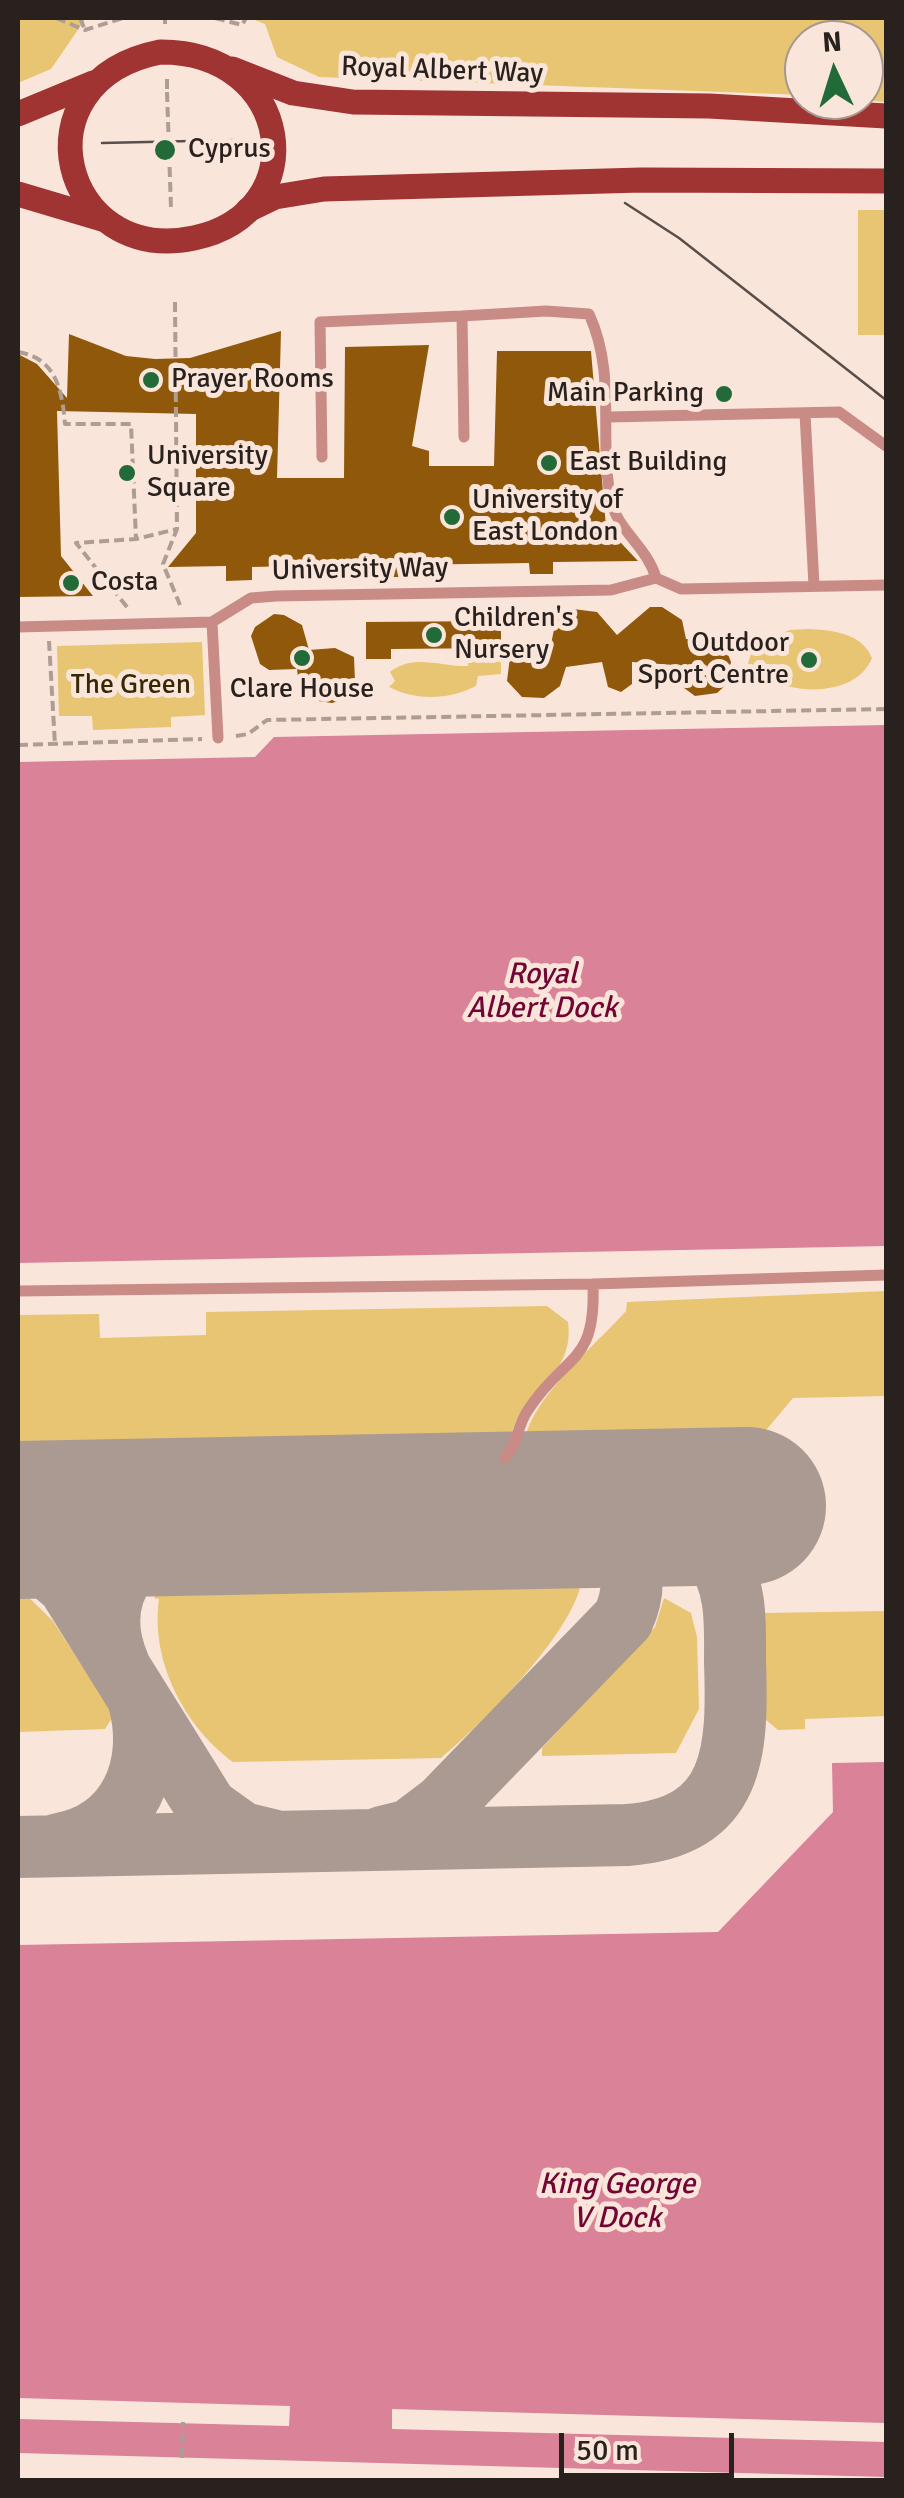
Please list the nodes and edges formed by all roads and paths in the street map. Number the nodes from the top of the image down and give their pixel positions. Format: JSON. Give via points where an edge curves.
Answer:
{"nodes":[{"id":1,"x":56,"y":18,"type":"edge"},
{"id":2,"x":80,"y":18,"type":"edge"},
{"id":3,"x":123,"y":18,"type":"edge"},
{"id":4,"x":215,"y":18,"type":"edge"},
{"id":5,"x":246,"y":18,"type":"edge"},
{"id":6,"x":85,"y":30,"type":"junction"},
{"id":7,"x":232,"y":69,"type":"junction"},
{"id":8,"x":167,"y":79,"type":"dead end"},
{"id":9,"x":92,"y":83,"type":"junction"},
{"id":10,"x":18,"y":114,"type":"edge"},
{"id":11,"x":886,"y":116,"type":"edge"},
{"id":12,"x":886,"y":181,"type":"edge"},
{"id":13,"x":18,"y":194,"type":"edge"},
{"id":14,"x":248,"y":210,"type":"junction"},
{"id":15,"x":172,"y":212,"type":"dead end"},
{"id":16,"x":102,"y":219,"type":"junction"},
{"id":17,"x":175,"y":302,"type":"dead end"},
{"id":18,"x":462,"y":316,"type":"junction"},
{"id":19,"x":18,"y":352,"type":"edge"},
{"id":20,"x":805,"y":414,"type":"junction"},
{"id":21,"x":609,"y":418,"type":"junction"},
{"id":22,"x":464,"y":436,"type":"dead end"},
{"id":23,"x":886,"y":446,"type":"edge"},
{"id":24,"x":322,"y":457,"type":"dead end"},
{"id":25,"x":178,"y":528,"type":"junction"},
{"id":26,"x":136,"y":539,"type":"junction"},
{"id":27,"x":656,"y":578,"type":"junction"},
{"id":28,"x":886,"y":585,"type":"edge"},
{"id":29,"x":814,"y":586,"type":"junction"},
{"id":30,"x":212,"y":622,"type":"junction"},
{"id":31,"x":183,"y":624,"type":"junction"},
{"id":32,"x":48,"y":626,"type":"junction"},
{"id":33,"x":143,"y":626,"type":"junction"},
{"id":34,"x":18,"y":627,"type":"edge"},
{"id":35,"x":886,"y":709,"type":"edge"},
{"id":36,"x":218,"y":738,"type":"junction"},
{"id":37,"x":18,"y":745,"type":"edge"},
{"id":38,"x":55,"y":745,"type":"junction"},
{"id":39,"x":886,"y":1275,"type":"edge"},
{"id":40,"x":593,"y":1284,"type":"junction"},
{"id":41,"x":18,"y":1291,"type":"edge"},
{"id":42,"x":505,"y":1458,"type":"dead end"},
{"id":43,"x":183,"y":2422,"type":"dead end"},
{"id":44,"x":182,"y":2458,"type":"dead end"}],
"edges":[{"from":1,"to":6,"type":"path"},
{"from":2,"to":6,"type":"path"},
{"from":3,"to":6,"type":"path"},
{"from":4,"to":5,"type":"path","via":[[242,25]]},
{"from":7,"to":9,"type":"main road","name":"Royal Albert Way","bridge":true,"via":[[198,54],[160,52],[124,62]]},
{"from":7,"to":11,"type":"main road","name":"Royal Albert Way","via":[[294,93],[354,102],[709,106]]},
{"from":7,"to":14,"type":"main road","bridge":true,"via":[[250,84],[271,124],[271,170]]},
{"from":8,"to":15,"type":"path","bridge":true},
{"from":9,"to":10,"type":"main road","name":"Royal Albert Way"},
{"from":9,"to":16,"type":"main road","bridge":true,"via":[[79,104],[70,153],[75,178]]},
{"from":12,"to":14,"type":"main road","via":[[641,180],[298,192]]},
{"from":13,"to":16,"type":"main road"},
{"from":14,"to":16,"type":"main road","bridge":true,"via":[[222,228],[177,240],[130,234]]},
{"from":17,"to":25,"type":"path"},
{"from":18,"to":21,"type":"lane","via":[[589,314],[601,340]]},
{"from":18,"to":22,"type":"lane"},
{"from":18,"to":24,"type":"lane","via":[[320,322]]},
{"from":19,"to":26,"type":"path","via":[[50,368],[60,386],[65,424],[131,424]]},
{"from":20,"to":21,"type":"lane"},
{"from":20,"to":23,"type":"lane","via":[[839,412]]},
{"from":20,"to":29,"type":"lane"},
{"from":21,"to":27,"type":"lane","via":[[614,514],[644,547]]},
{"from":25,"to":26,"type":"path"},
{"from":25,"to":31,"type":"path","via":[[163,564]]},
{"from":26,"to":33,"type":"path","via":[[76,543]]},
{"from":27,"to":29,"type":"lane","name":"University Way","via":[[682,589]]},
{"from":27,"to":30,"type":"lane","name":"University Way","via":[[611,590],[251,598]]},
{"from":28,"to":29,"type":"lane","name":"University Way"},
{"from":30,"to":31,"type":"lane","name":"University Way"},
{"from":30,"to":36,"type":"lane"},
{"from":31,"to":33,"type":"lane","name":"University Way"},
{"from":32,"to":33,"type":"lane","name":"University Way"},
{"from":32,"to":34,"type":"lane","name":"University Way"},
{"from":32,"to":38,"type":"path"},
{"from":35,"to":36,"type":"path","via":[[267,720],[248,734]]},
{"from":36,"to":38,"type":"path"},
{"from":37,"to":38,"type":"path"},
{"from":39,"to":40,"type":"lane"},
{"from":40,"to":41,"type":"lane"},
{"from":40,"to":42,"type":"lane","via":[[590,1336],[524,1414],[516,1446]]},
{"from":43,"to":44,"type":"path"}]}
